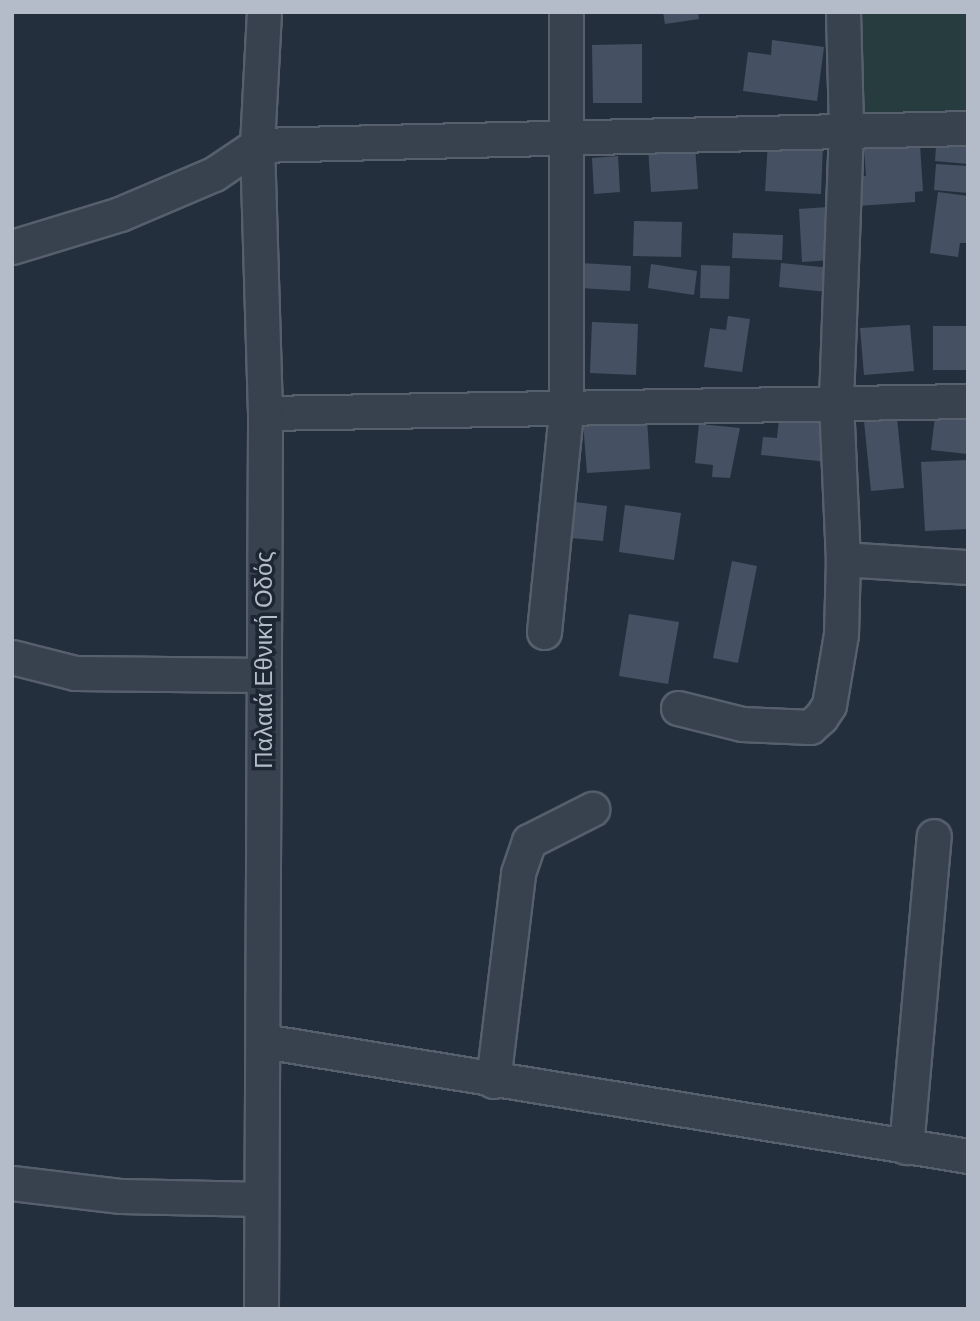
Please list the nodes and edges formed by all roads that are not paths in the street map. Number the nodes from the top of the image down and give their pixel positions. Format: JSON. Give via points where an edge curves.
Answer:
{"nodes":[{"id":1,"x":264,"y":12,"type":"edge"},
{"id":2,"x":566,"y":12,"type":"edge"},
{"id":3,"x":843,"y":12,"type":"edge"},
{"id":4,"x":846,"y":128,"type":"junction"},
{"id":5,"x":968,"y":128,"type":"edge"},
{"id":6,"x":564,"y":138,"type":"junction"},
{"id":7,"x":257,"y":145,"type":"junction"},
{"id":8,"x":12,"y":247,"type":"edge"},
{"id":9,"x":836,"y":401,"type":"junction"},
{"id":10,"x":968,"y":401,"type":"edge"},
{"id":11,"x":566,"y":410,"type":"junction"},
{"id":12,"x":265,"y":413,"type":"junction"},
{"id":13,"x":842,"y":559,"type":"junction"},
{"id":14,"x":968,"y":567,"type":"edge"},
{"id":15,"x":544,"y":632,"type":"dead end"},
{"id":16,"x":12,"y":657,"type":"edge"},
{"id":17,"x":264,"y":675,"type":"junction"},
{"id":18,"x":678,"y":708,"type":"dead end"},
{"id":19,"x":592,"y":809,"type":"dead end"},
{"id":20,"x":934,"y":835,"type":"dead end"},
{"id":21,"x":263,"y":1041,"type":"junction"},
{"id":22,"x":493,"y":1081,"type":"junction"},
{"id":23,"x":906,"y":1147,"type":"junction"},
{"id":24,"x":968,"y":1156,"type":"edge"},
{"id":25,"x":12,"y":1183,"type":"edge"},
{"id":26,"x":261,"y":1199,"type":"junction"},
{"id":27,"x":261,"y":1309,"type":"edge"}],
"edges":[{"from":1,"to":7,"type":"street","name":"Παλαιά Εθνική Οδός"},
{"from":2,"to":6,"type":"street"},
{"from":3,"to":4,"type":"street"},
{"from":4,"to":5,"type":"street"},
{"from":4,"to":6,"type":"street"},
{"from":4,"to":9,"type":"street"},
{"from":6,"to":7,"type":"street"},
{"from":6,"to":11,"type":"street"},
{"from":7,"to":8,"type":"street","via":[[214,174],[120,214]]},
{"from":7,"to":12,"type":"street","name":"Παλαιά Εθνική Οδός"},
{"from":9,"to":10,"type":"street"},
{"from":9,"to":11,"type":"street"},
{"from":9,"to":13,"type":"street"},
{"from":11,"to":12,"type":"street"},
{"from":11,"to":15,"type":"street"},
{"from":12,"to":17,"type":"street","name":"Παλαιά Εθνική Οδός"},
{"from":13,"to":14,"type":"street"},
{"from":13,"to":18,"type":"street","via":[[841,634],[829,705],[810,727],[742,724]]},
{"from":16,"to":17,"type":"street","via":[[75,673]]},
{"from":17,"to":21,"type":"street","name":"Παλαιά Εθνική Οδός"},
{"from":19,"to":22,"type":"street","via":[[529,841],[518,873]]},
{"from":20,"to":23,"type":"street"},
{"from":21,"to":22,"type":"street"},
{"from":21,"to":26,"type":"street","name":"Παλαιά Εθνική Οδός"},
{"from":22,"to":23,"type":"street"},
{"from":23,"to":24,"type":"street"},
{"from":25,"to":26,"type":"street","via":[[121,1196]]},
{"from":26,"to":27,"type":"street","name":"Παλαιά Εθνική Οδός"}]}
